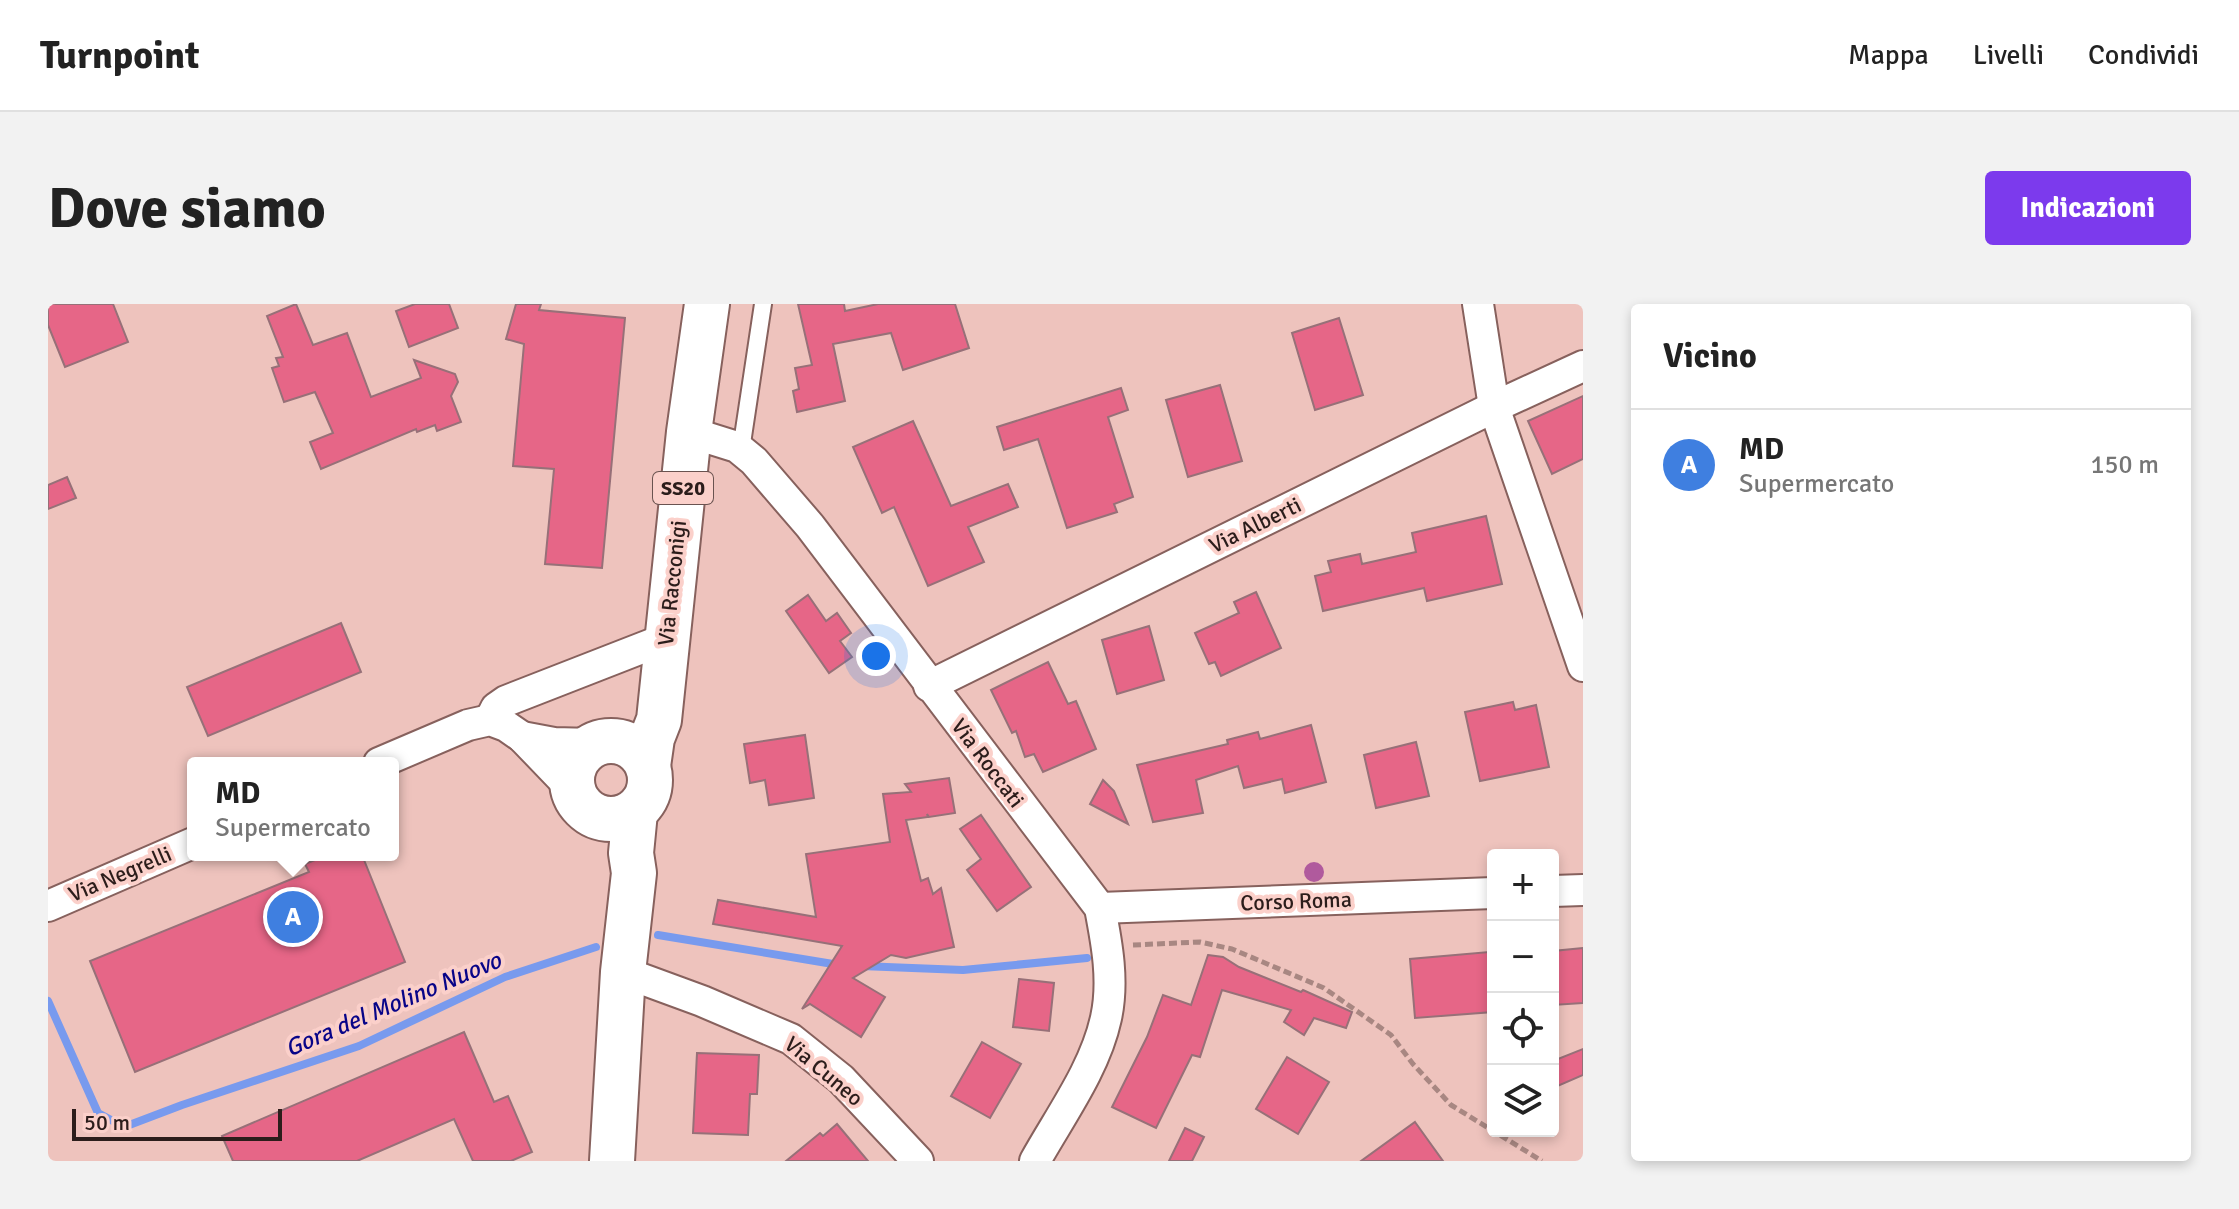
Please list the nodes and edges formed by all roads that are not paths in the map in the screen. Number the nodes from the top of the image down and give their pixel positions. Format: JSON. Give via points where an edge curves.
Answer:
{"nodes":[{"id":1,"x":707,"y":304,"type":"edge"},
{"id":2,"x":763,"y":304,"type":"edge"},
{"id":3,"x":1478,"y":304,"type":"edge"},
{"id":4,"x":1583,"y":366,"type":"edge"},
{"id":5,"x":1494,"y":407,"type":"junction"},
{"id":6,"x":689,"y":432,"type":"junction"},
{"id":7,"x":741,"y":450,"type":"junction"},
{"id":8,"x":664,"y":656,"type":"junction"},
{"id":9,"x":1583,"y":666,"type":"edge"},
{"id":10,"x":929,"y":686,"type":"junction"},
{"id":11,"x":490,"y":720,"type":"junction"},
{"id":12,"x":522,"y":737,"type":"junction"},
{"id":13,"x":599,"y":743,"type":"junction"},
{"id":14,"x":393,"y":757,"type":"edge"},
{"id":15,"x":648,"y":766,"type":"junction"},
{"id":16,"x":579,"y":800,"type":"junction"},
{"id":17,"x":635,"y":812,"type":"junction"},
{"id":18,"x":187,"y":846,"type":"edge"},
{"id":19,"x":1583,"y":890,"type":"edge"},
{"id":20,"x":1559,"y":891,"type":"edge"},
{"id":21,"x":1487,"y":893,"type":"edge"},
{"id":22,"x":48,"y":906,"type":"edge"},
{"id":23,"x":1100,"y":908,"type":"junction"},
{"id":24,"x":628,"y":922,"type":"junction"},
{"id":25,"x":623,"y":972,"type":"junction"},
{"id":26,"x":612,"y":1161,"type":"edge"},
{"id":27,"x":918,"y":1161,"type":"edge"},
{"id":28,"x":1035,"y":1161,"type":"edge"}],
"edges":[{"from":1,"to":6,"type":"main road","name":"Via Racconigi","number":"SS20"},
{"from":2,"to":7,"type":"lane"},
{"from":3,"to":5,"type":"street"},
{"from":4,"to":5,"type":"street","name":"Via Alberti"},
{"from":5,"to":9,"type":"street"},
{"from":5,"to":10,"type":"street","name":"Via Alberti"},
{"from":6,"to":7,"type":"street","name":"Via Roccati"},
{"from":6,"to":8,"type":"main road","name":"Via Racconigi","number":"SS20"},
{"from":7,"to":10,"type":"street","name":"Via Roccati","via":[[810,526]]},
{"from":8,"to":11,"type":"street","via":[[506,701]]},
{"from":8,"to":13,"type":"main road","name":"Via Racconigi","number":"SS20","via":[[632,723]]},
{"from":8,"to":15,"type":"main road","name":"Via Racconigi","number":"SS20","via":[[659,720]]},
{"from":10,"to":23,"type":"street","name":"Via Roccati"},
{"from":11,"to":12,"type":"street"},
{"from":11,"to":14,"type":"street"},
{"from":12,"to":13,"type":"street"},
{"from":12,"to":16,"type":"street"},
{"from":13,"to":15,"type":"main road","via":[[632,747]]},
{"from":13,"to":16,"type":"main road","via":[[575,762],[571,776]]},
{"from":15,"to":17,"type":"main road","via":[[649,791]]},
{"from":16,"to":17,"type":"main road","via":[[598,818]]},
{"from":16,"to":24,"type":"main road","via":[[607,856]]},
{"from":17,"to":24,"type":"main road"},
{"from":18,"to":22,"type":"street","name":"Via Negrelli"},
{"from":19,"to":20,"type":"street"},
{"from":21,"to":23,"type":"street","name":"Corso Roma"},
{"from":23,"to":28,"type":"street","name":"Via Roccati","via":[[1108,946],[1106,1017],[1095,1053]]},
{"from":24,"to":25,"type":"main road"},
{"from":25,"to":26,"type":"main road"},
{"from":25,"to":27,"type":"street","name":"Via Cuneo","via":[[791,1039],[841,1079]]}]}
